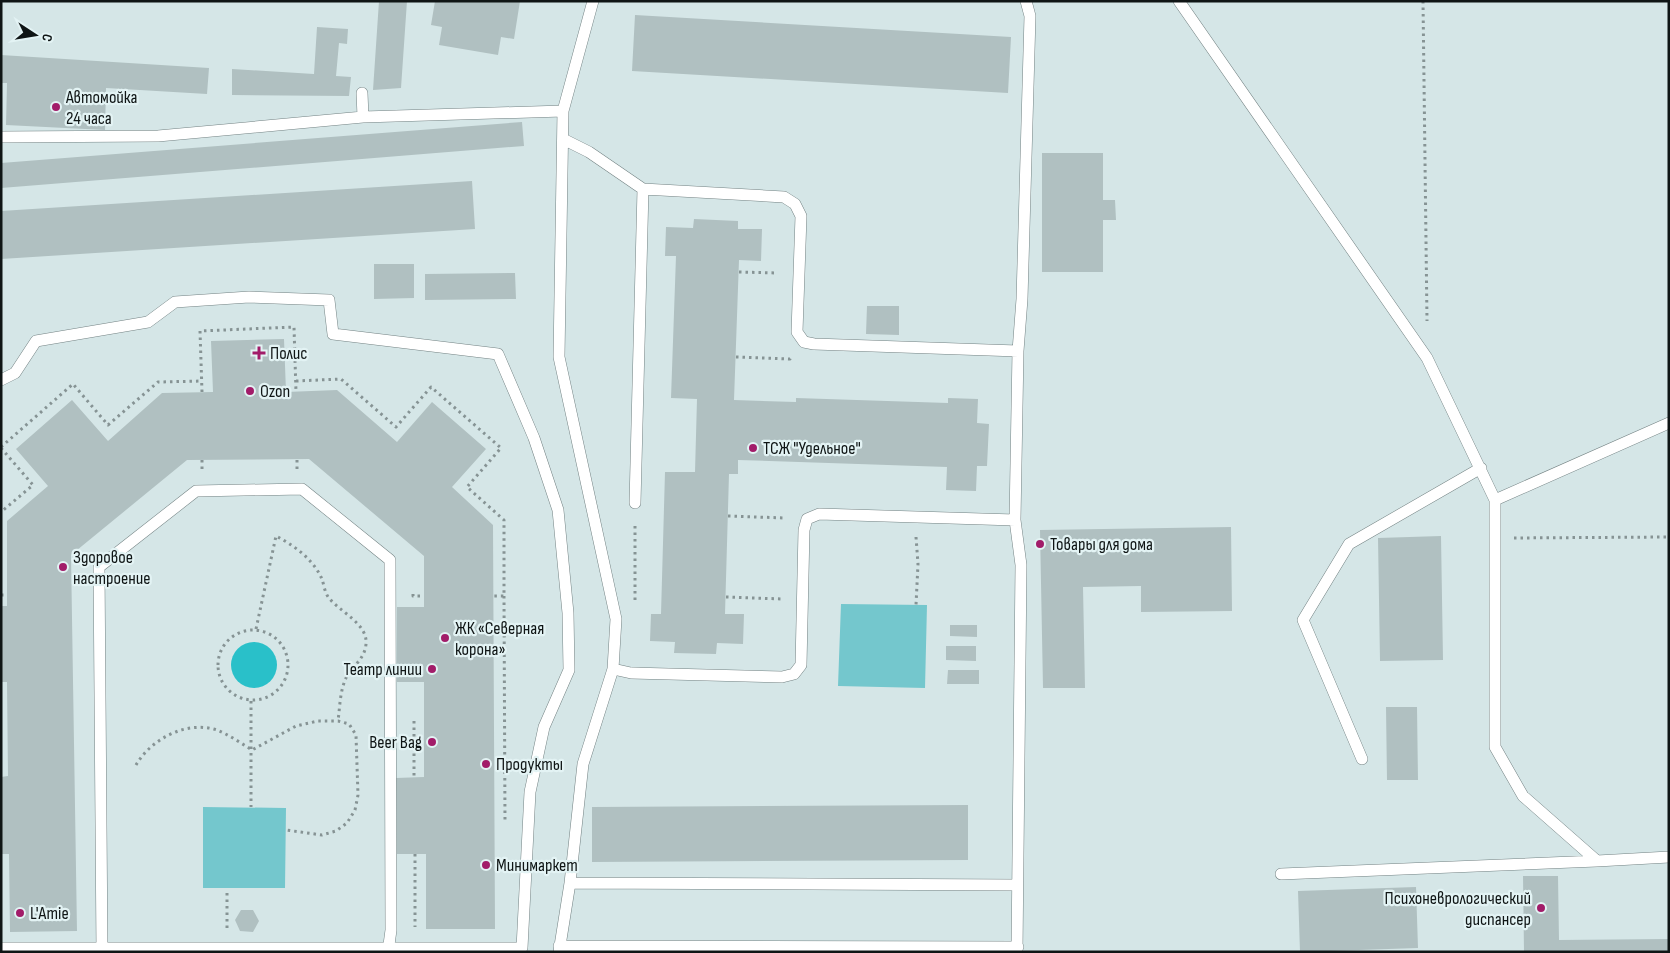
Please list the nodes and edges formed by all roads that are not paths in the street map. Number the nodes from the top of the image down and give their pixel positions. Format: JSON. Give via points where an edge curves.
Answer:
{"nodes":[{"id":1,"x":593,"y":1,"type":"edge"},
{"id":2,"x":1026,"y":1,"type":"edge"},
{"id":3,"x":1179,"y":1,"type":"edge"},
{"id":4,"x":362,"y":93,"type":"dead end"},
{"id":5,"x":563,"y":111,"type":"junction"},
{"id":6,"x":363,"y":117,"type":"junction"},
{"id":7,"x":1,"y":137,"type":"edge"},
{"id":8,"x":563,"y":139,"type":"junction"},
{"id":9,"x":643,"y":189,"type":"junction"},
{"id":10,"x":1018,"y":351,"type":"junction"},
{"id":11,"x":1,"y":380,"type":"edge"},
{"id":12,"x":1669,"y":423,"type":"edge"},
{"id":13,"x":1481,"y":468,"type":"junction"},
{"id":14,"x":1495,"y":500,"type":"junction"},
{"id":15,"x":635,"y":503,"type":"road end"},
{"id":16,"x":1015,"y":520,"type":"junction"},
{"id":17,"x":613,"y":669,"type":"junction"},
{"id":18,"x":1362,"y":759,"type":"dead end"},
{"id":19,"x":1669,"y":857,"type":"edge"},
{"id":20,"x":1597,"y":862,"type":"junction"},
{"id":21,"x":1281,"y":874,"type":"dead end"},
{"id":22,"x":570,"y":883,"type":"junction"},
{"id":23,"x":1017,"y":885,"type":"junction"},
{"id":24,"x":1,"y":948,"type":"edge"},
{"id":25,"x":559,"y":949,"type":"edge"},
{"id":26,"x":102,"y":950,"type":"edge"},
{"id":27,"x":388,"y":950,"type":"edge"},
{"id":28,"x":1018,"y":950,"type":"edge"}],
"edges":[{"from":1,"to":5,"type":"lane"},
{"from":2,"to":10,"type":"lane","via":[[1030,16]]},
{"from":3,"to":13,"type":"lane","via":[[1428,358]]},
{"from":4,"to":6,"type":"lane"},
{"from":5,"to":6,"type":"lane"},
{"from":5,"to":8,"type":"lane"},
{"from":6,"to":7,"type":"lane","via":[[158,136]]},
{"from":8,"to":9,"type":"lane","via":[[589,152]]},
{"from":8,"to":17,"type":"lane","via":[[559,357],[616,619]]},
{"from":9,"to":10,"type":"lane","via":[[784,197],[795,204],[801,216],[797,332],[804,342]]},
{"from":9,"to":15,"type":"lane"},
{"from":10,"to":16,"type":"lane"},
{"from":11,"to":27,"type":"lane","via":[[15,373],[36,341],[148,322],[175,302],[249,297],[329,300],[333,334],[498,354],[534,438],[558,510],[568,613],[569,670],[544,726],[530,792],[522,948]]},
{"from":12,"to":14,"type":"lane"},
{"from":13,"to":14,"type":"lane"},
{"from":13,"to":18,"type":"lane","via":[[1348,544],[1303,620]]},
{"from":14,"to":20,"type":"lane","via":[[1495,747],[1523,796]]},
{"from":16,"to":17,"type":"lane","via":[[819,514],[807,519],[804,530],[801,665],[794,674],[782,677],[631,673]]},
{"from":16,"to":23,"type":"lane","via":[[1021,565]]},
{"from":17,"to":22,"type":"lane","via":[[583,764]]},
{"from":19,"to":20,"type":"lane"},
{"from":20,"to":21,"type":"lane"},
{"from":22,"to":23,"type":"lane"},
{"from":22,"to":25,"type":"lane"},
{"from":23,"to":28,"type":"lane"},
{"from":24,"to":26,"type":"lane"},
{"from":25,"to":28,"type":"lane"},
{"from":26,"to":27,"type":"lane"},
{"from":26,"to":27,"type":"lane","via":[[99,567],[196,491],[302,489],[390,560],[391,930]]}]}
